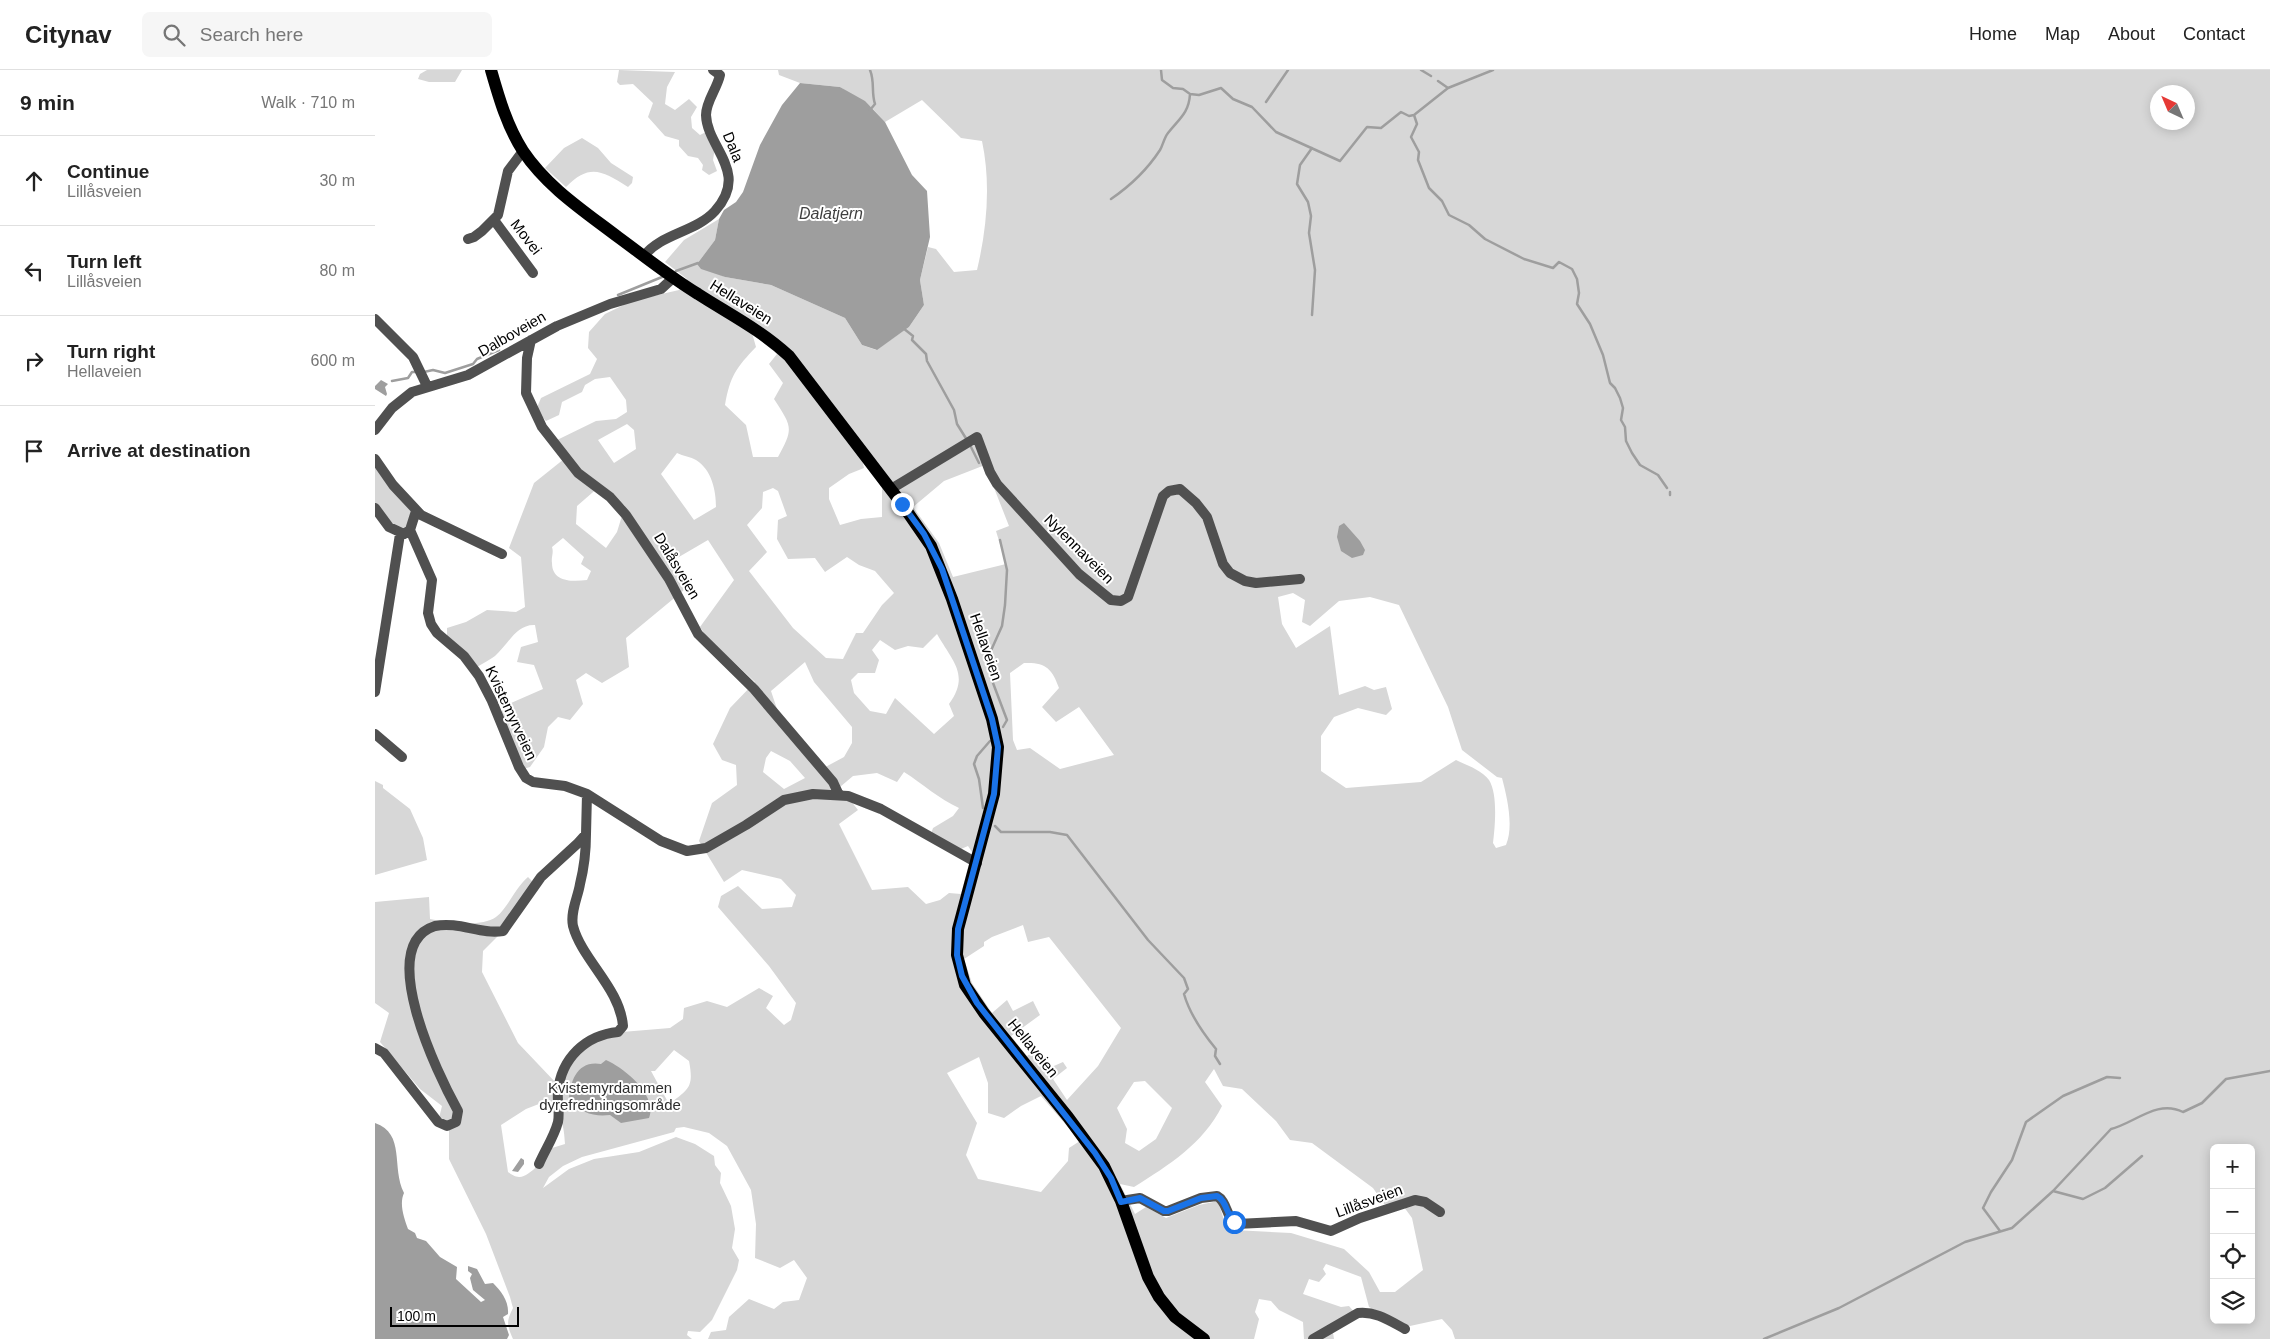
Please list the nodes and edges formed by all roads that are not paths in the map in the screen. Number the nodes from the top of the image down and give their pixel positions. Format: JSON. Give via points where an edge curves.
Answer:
{"nodes":[{"id":1,"x":491,"y":70,"type":"edge"},
{"id":2,"x":715,"y":71,"type":"edge"},
{"id":3,"x":523,"y":151,"type":"junction"},
{"id":4,"x":494,"y":220,"type":"junction"},
{"id":5,"x":468,"y":239,"type":"dead end"},
{"id":6,"x":644,"y":256,"type":"junction"},
{"id":7,"x":533,"y":273,"type":"dead end"},
{"id":8,"x":673,"y":278,"type":"junction"},
{"id":9,"x":375,"y":319,"type":"edge"},
{"id":10,"x":531,"y":340,"type":"junction"},
{"id":11,"x":427,"y":386,"type":"junction"},
{"id":12,"x":375,"y":430,"type":"edge"},
{"id":13,"x":375,"y":459,"type":"edge"},
{"id":14,"x":891,"y":489,"type":"junction"},
{"id":15,"x":375,"y":508,"type":"edge"},
{"id":16,"x":416,"y":511,"type":"junction"},
{"id":17,"x":410,"y":530,"type":"junction"},
{"id":18,"x":400,"y":534,"type":"junction"},
{"id":19,"x":502,"y":554,"type":"dead end"},
{"id":20,"x":1300,"y":579,"type":"dead end"},
{"id":21,"x":375,"y":692,"type":"edge"},
{"id":22,"x":375,"y":734,"type":"edge"},
{"id":23,"x":402,"y":758,"type":"dead end"},
{"id":24,"x":587,"y":794,"type":"junction"},
{"id":25,"x":839,"y":795,"type":"junction"},
{"id":26,"x":585,"y":834,"type":"junction"},
{"id":27,"x":977,"y":863,"type":"junction"},
{"id":28,"x":375,"y":1048,"type":"edge"},
{"id":29,"x":539,"y":1164,"type":"dead end"},
{"id":30,"x":1121,"y":1202,"type":"junction"},
{"id":31,"x":1440,"y":1212,"type":"dead end"},
{"id":32,"x":1405,"y":1329,"type":"dead end"},
{"id":33,"x":1204,"y":1339,"type":"edge"},
{"id":34,"x":1313,"y":1339,"type":"edge"}],
"edges":[{"from":1,"to":3,"type":"main road","name":"Hellaveien","via":[[507,120]]},
{"from":2,"to":6,"type":"street","name":"Dala","via":[[720,78],[706,114],[726,164],[727,183],[721,204],[706,219],[657,245]]},
{"from":3,"to":4,"type":"street","name":"Movei","via":[[508,171],[502,202]]},
{"from":3,"to":6,"type":"main road","name":"Hellaveien","via":[[557,190]]},
{"from":4,"to":5,"type":"street","name":"Movei","via":[[474,238]]},
{"from":4,"to":7,"type":"street","name":"Movei"},
{"from":6,"to":8,"type":"main road","name":"Hellaveien"},
{"from":8,"to":10,"type":"street","name":"Dalboveien","via":[[661,290],[610,304]]},
{"from":8,"to":14,"type":"main road","name":"Hellaveien","via":[[757,330],[789,356]]},
{"from":9,"to":11,"type":"street","via":[[413,357]]},
{"from":10,"to":11,"type":"street","name":"Dalboveien","via":[[468,375]]},
{"from":10,"to":25,"type":"street","name":"Dalåsveien","via":[[526,393],[542,427],[578,473],[606,494],[625,515],[669,579],[698,634],[765,702],[833,782]]},
{"from":11,"to":12,"type":"street","name":"Dalboveien","via":[[402,399]]},
{"from":13,"to":16,"type":"street"},
{"from":14,"to":20,"type":"street","name":"Nylennaveien","via":[[977,437],[990,472],[1008,497],[1079,574],[1111,600],[1128,596],[1163,496],[1176,489],[1186,492],[1205,514],[1223,564],[1230,573],[1256,583]]},
{"from":14,"to":27,"type":"main road","name":"Hellaveien","via":[[937,558],[995,732],[997,775]]},
{"from":15,"to":18,"type":"street","via":[[389,527]]},
{"from":16,"to":17,"type":"street"},
{"from":16,"to":19,"type":"street"},
{"from":17,"to":18,"type":"street"},
{"from":17,"to":24,"type":"street","name":"Kvistemyrveien","via":[[432,580],[428,613],[431,624],[464,656],[479,676],[523,773],[539,785],[565,786]]},
{"from":18,"to":21,"type":"street"},
{"from":22,"to":23,"type":"street"},
{"from":24,"to":25,"type":"street","name":"Kvistemyrveien","via":[[661,841],[687,850],[706,848],[784,800],[813,794]]},
{"from":24,"to":26,"type":"street"},
{"from":25,"to":27,"type":"street","name":"Kvistemyrveien","via":[[881,809]]},
{"from":26,"to":28,"type":"street","via":[[541,877],[503,932],[434,926],[408,942],[401,966],[412,1024],[458,1111],[455,1122],[447,1126],[438,1122],[383,1053]]},
{"from":26,"to":29,"type":"street","via":[[584,865],[573,924],[615,998],[623,1026],[618,1032],[591,1039],[578,1049],[566,1066],[559,1086],[557,1124]]},
{"from":27,"to":30,"type":"main road","name":"Hellaveien","via":[[958,929],[959,966],[965,985],[1095,1153]]},
{"from":30,"to":31,"type":"street","name":"Lillåsveien","via":[[1140,1198],[1168,1211],[1201,1198],[1217,1196],[1221,1198],[1228,1216],[1237,1224],[1296,1221],[1326,1231],[1415,1200],[1425,1202]]},
{"from":30,"to":33,"type":"main road","name":"Hellaveien","via":[[1156,1292],[1175,1317]]},
{"from":32,"to":34,"type":"street","via":[[1377,1314],[1366,1312],[1358,1313]]}]}
